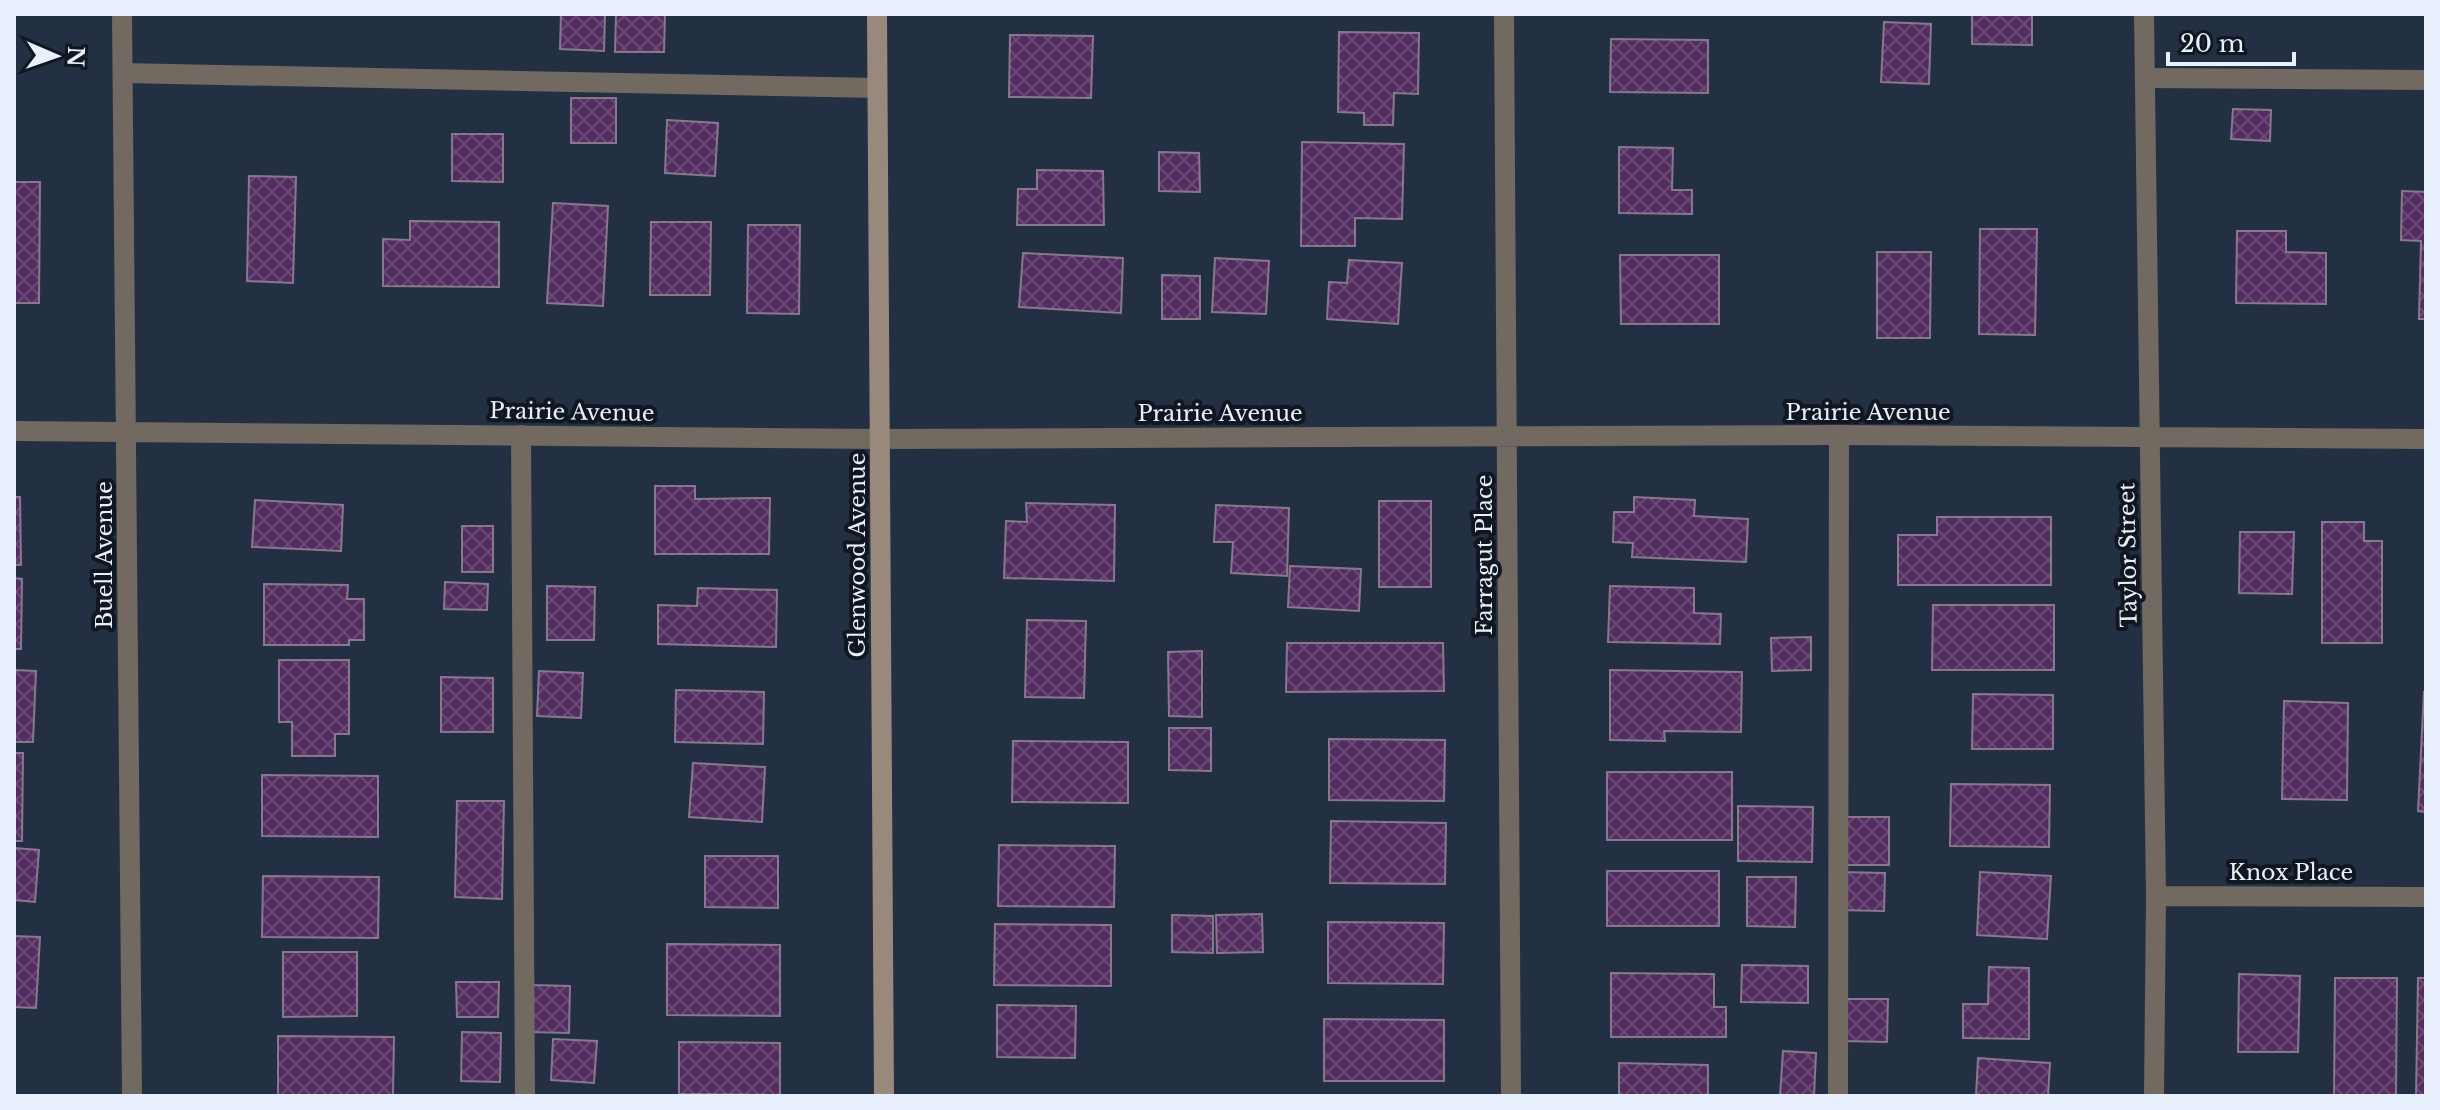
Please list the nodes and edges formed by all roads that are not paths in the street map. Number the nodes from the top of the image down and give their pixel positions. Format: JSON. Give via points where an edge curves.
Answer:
{"nodes":[{"id":1,"x":122,"y":14,"type":"edge"},
{"id":2,"x":877,"y":14,"type":"edge"},
{"id":3,"x":1504,"y":14,"type":"edge"},
{"id":4,"x":2144,"y":14,"type":"edge"},
{"id":5,"x":123,"y":73,"type":"junction"},
{"id":6,"x":2145,"y":78,"type":"junction"},
{"id":7,"x":2426,"y":80,"type":"edge"},
{"id":8,"x":877,"y":88,"type":"junction"},
{"id":9,"x":14,"y":431,"type":"edge"},
{"id":10,"x":127,"y":432,"type":"junction"},
{"id":11,"x":521,"y":435,"type":"junction"},
{"id":12,"x":1839,"y":435,"type":"junction"},
{"id":13,"x":1508,"y":436,"type":"junction"},
{"id":14,"x":2151,"y":436,"type":"junction"},
{"id":15,"x":880,"y":439,"type":"junction"},
{"id":16,"x":2426,"y":439,"type":"edge"},
{"id":17,"x":2156,"y":896,"type":"junction"},
{"id":18,"x":2426,"y":897,"type":"edge"},
{"id":19,"x":132,"y":1096,"type":"edge"},
{"id":20,"x":525,"y":1096,"type":"edge"},
{"id":21,"x":884,"y":1096,"type":"edge"},
{"id":22,"x":1511,"y":1096,"type":"edge"},
{"id":23,"x":1838,"y":1096,"type":"edge"},
{"id":24,"x":2154,"y":1096,"type":"edge"}],
"edges":[{"from":1,"to":5,"type":"street","name":"Buell Avenue"},
{"from":2,"to":8,"type":"street","name":"Glenwood Avenue"},
{"from":3,"to":13,"type":"street","name":"Farragut Place"},
{"from":4,"to":6,"type":"street","name":"Taylor Street"},
{"from":5,"to":8,"type":"street"},
{"from":5,"to":10,"type":"street","name":"Buell Avenue"},
{"from":6,"to":7,"type":"street"},
{"from":6,"to":14,"type":"street","name":"Taylor Street"},
{"from":8,"to":15,"type":"street","name":"Glenwood Avenue"},
{"from":9,"to":10,"type":"street","name":"Prairie Avenue"},
{"from":10,"to":11,"type":"street","name":"Prairie Avenue"},
{"from":10,"to":19,"type":"street","name":"Buell Avenue"},
{"from":11,"to":15,"type":"street","name":"Prairie Avenue"},
{"from":11,"to":20,"type":"street"},
{"from":12,"to":13,"type":"street","name":"Prairie Avenue"},
{"from":12,"to":14,"type":"street","name":"Prairie Avenue"},
{"from":12,"to":23,"type":"street"},
{"from":13,"to":15,"type":"street","name":"Prairie Avenue"},
{"from":13,"to":22,"type":"street","name":"Farragut Place"},
{"from":14,"to":16,"type":"street","name":"Prairie Avenue"},
{"from":14,"to":17,"type":"street","name":"Taylor Street"},
{"from":15,"to":21,"type":"street","name":"Glenwood Avenue"},
{"from":17,"to":18,"type":"street","name":"Knox Place"},
{"from":17,"to":24,"type":"street","name":"Taylor Street"}]}
